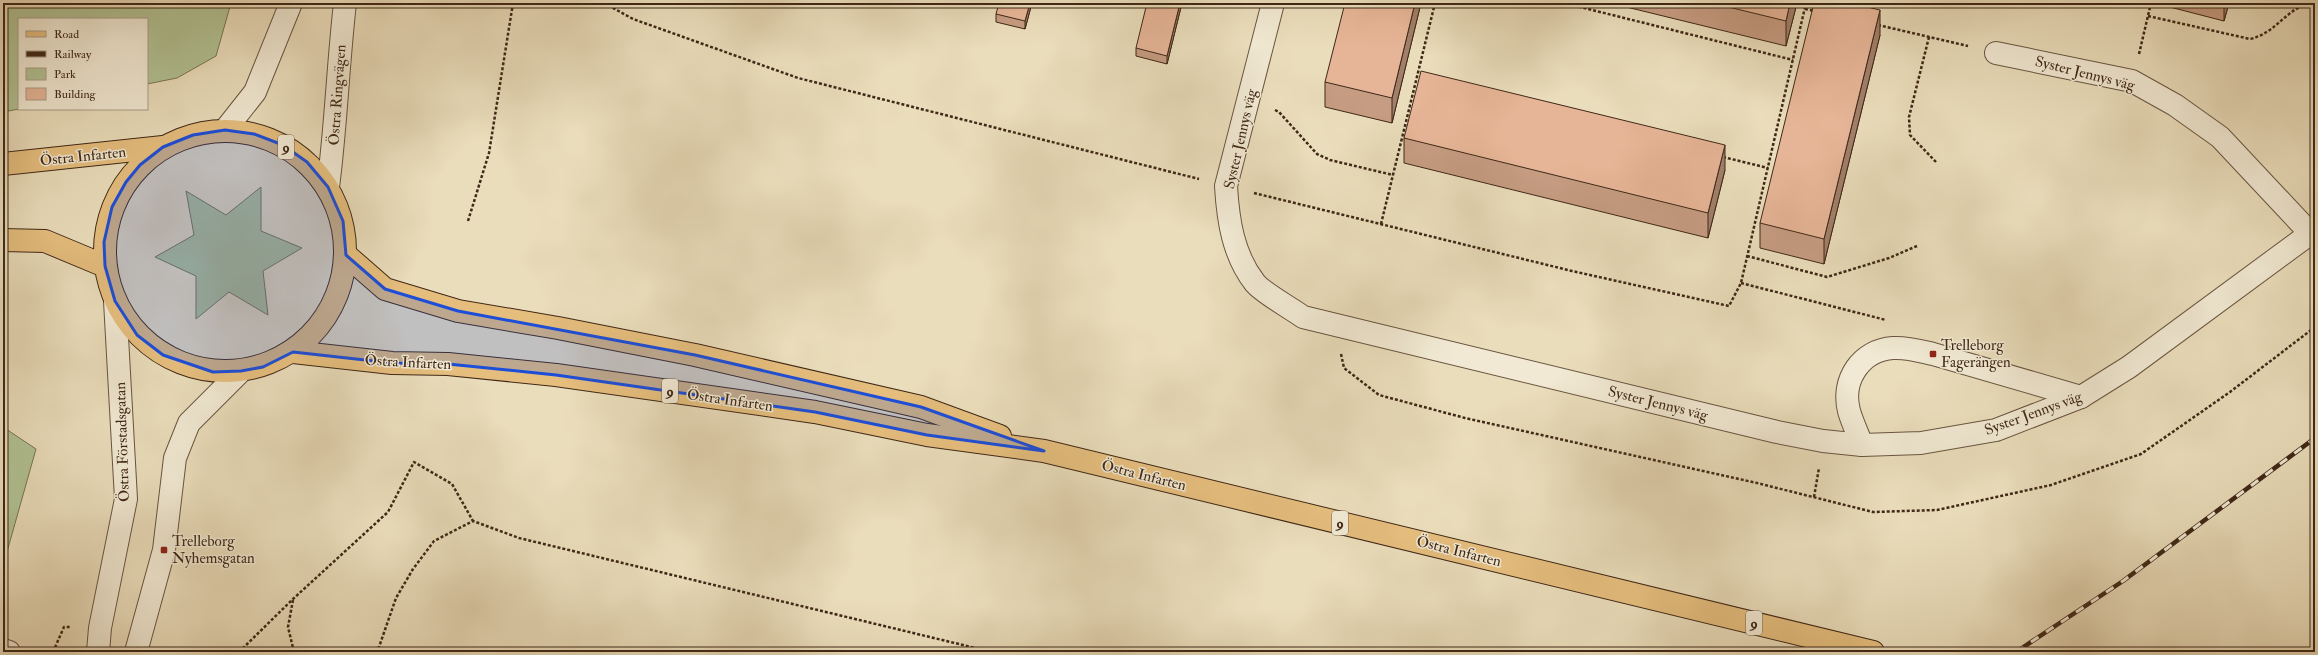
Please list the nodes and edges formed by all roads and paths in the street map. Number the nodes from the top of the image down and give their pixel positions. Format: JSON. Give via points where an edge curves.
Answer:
{"nodes":[{"id":1,"x":291,"y":3,"type":"edge"},
{"id":2,"x":345,"y":3,"type":"edge"},
{"id":3,"x":513,"y":3,"type":"edge"},
{"id":4,"x":604,"y":3,"type":"edge"},
{"id":5,"x":1273,"y":3,"type":"edge"},
{"id":6,"x":1435,"y":3,"type":"edge"},
{"id":7,"x":1564,"y":3,"type":"edge"},
{"id":8,"x":1806,"y":3,"type":"edge"},
{"id":9,"x":2151,"y":3,"type":"edge"},
{"id":10,"x":2308,"y":3,"type":"edge"},
{"id":11,"x":1805,"y":9,"type":"junction"},
{"id":12,"x":1821,"y":12,"type":"edge"},
{"id":13,"x":2148,"y":16,"type":"junction"},
{"id":14,"x":1875,"y":25,"type":"edge"},
{"id":15,"x":1929,"y":37,"type":"junction"},
{"id":16,"x":1996,"y":53,"type":"joint"},
{"id":17,"x":1793,"y":60,"type":"junction"},
{"id":18,"x":2132,"y":82,"type":"junction"},
{"id":19,"x":1415,"y":83,"type":"junction"},
{"id":20,"x":1423,"y":85,"type":"edge"},
{"id":21,"x":1248,"y":101,"type":"junction"},
{"id":22,"x":225,"y":130,"type":"junction"},
{"id":23,"x":162,"y":147,"type":"junction"},
{"id":24,"x":1722,"y":156,"type":"edge"},
{"id":25,"x":1936,"y":162,"type":"dead end"},
{"id":26,"x":3,"y":164,"type":"edge"},
{"id":27,"x":1768,"y":168,"type":"junction"},
{"id":28,"x":1393,"y":175,"type":"junction"},
{"id":29,"x":1226,"y":186,"type":"junction"},
{"id":30,"x":328,"y":187,"type":"junction"},
{"id":31,"x":468,"y":221,"type":"dead end"},
{"id":32,"x":1380,"y":224,"type":"junction"},
{"id":33,"x":2313,"y":232,"type":"edge"},
{"id":34,"x":3,"y":240,"type":"edge"},
{"id":35,"x":1917,"y":246,"type":"dead end"},
{"id":36,"x":346,"y":255,"type":"junction"},
{"id":37,"x":1747,"y":256,"type":"junction"},
{"id":38,"x":105,"y":266,"type":"junction"},
{"id":39,"x":1741,"y":283,"type":"junction"},
{"id":40,"x":115,"y":301,"type":"junction"},
{"id":41,"x":1893,"y":322,"type":"dead end"},
{"id":42,"x":293,"y":352,"type":"junction"},
{"id":43,"x":241,"y":371,"type":"junction"},
{"id":44,"x":2081,"y":397,"type":"junction"},
{"id":45,"x":1862,"y":445,"type":"junction"},
{"id":46,"x":1044,"y":451,"type":"junction"},
{"id":47,"x":473,"y":521,"type":"junction"},
{"id":48,"x":293,"y":599,"type":"junction"},
{"id":49,"x":3,"y":650,"type":"edge"},
{"id":50,"x":9,"y":652,"type":"edge"},
{"id":51,"x":98,"y":652,"type":"edge"},
{"id":52,"x":136,"y":652,"type":"edge"},
{"id":53,"x":239,"y":652,"type":"edge"},
{"id":54,"x":294,"y":652,"type":"edge"},
{"id":55,"x":374,"y":652,"type":"edge"},
{"id":56,"x":992,"y":652,"type":"edge"},
{"id":57,"x":1873,"y":652,"type":"edge"}],
"edges":[{"from":1,"to":22,"type":"street","via":[[255,92]]},
{"from":2,"to":30,"type":"street","name":"Östra Ringvägen","via":[[338,67],[336,125]]},
{"from":3,"to":31,"type":"path","via":[[489,153]]},
{"from":4,"to":29,"type":"path","via":[[633,19],[798,78]]},
{"from":5,"to":21,"type":"street","name":"Syster Jennys väg"},
{"from":6,"to":19,"type":"path"},
{"from":7,"to":17,"type":"path"},
{"from":8,"to":11,"type":"path"},
{"from":9,"to":13,"type":"path"},
{"from":10,"to":13,"type":"path","via":[[2294,8],[2277,26],[2262,36],[2250,39]]},
{"from":11,"to":12,"type":"path"},
{"from":11,"to":17,"type":"path"},
{"from":13,"to":18,"type":"path"},
{"from":14,"to":15,"type":"path"},
{"from":15,"to":16,"type":"path"},
{"from":15,"to":25,"type":"path","via":[[1909,118],[1910,135]]},
{"from":16,"to":18,"type":"street","name":"Syster Jennys väg"},
{"from":17,"to":27,"type":"path"},
{"from":18,"to":33,"type":"street","name":"Syster Jennys väg","via":[[2175,105],[2220,137]]},
{"from":19,"to":20,"type":"path"},
{"from":19,"to":28,"type":"path"},
{"from":21,"to":28,"type":"path","via":[[1279,112],[1317,154],[1330,160]]},
{"from":21,"to":29,"type":"street","name":"Syster Jennys väg"},
{"from":22,"to":23,"type":"main road","number":"9","via":[[193,135]]},
{"from":22,"to":30,"type":"main road","number":"9","via":[[254,134],[282,145],[307,162]]},
{"from":23,"to":26,"type":"main road","name":"Östra Infarten","number":"9"},
{"from":23,"to":38,"type":"main road","number":"9","via":[[140,165],[112,206],[104,242]]},
{"from":24,"to":27,"type":"path"},
{"from":27,"to":37,"type":"path"},
{"from":28,"to":32,"type":"path"},
{"from":29,"to":32,"type":"path"},
{"from":29,"to":45,"type":"street","name":"Syster Jennys väg","via":[[1234,244],[1255,283],[1303,317],[1777,432]]},
{"from":30,"to":36,"type":"main road","number":"9","via":[[342,221]]},
{"from":32,"to":39,"type":"path","via":[[1728,306]]},
{"from":33,"to":44,"type":"street","name":"Syster Jennys väg","via":[[2129,367]]},
{"from":34,"to":38,"type":"main road","via":[[45,241]]},
{"from":35,"to":37,"type":"path","via":[[1889,258],[1827,277]]},
{"from":36,"to":42,"type":"main road","number":"9","via":[[340,290],[334,302],[320,326]]},
{"from":36,"to":46,"type":"main road","name":"Östra Infarten","number":"9","via":[[385,289],[458,311],[695,355],[921,407]]},
{"from":37,"to":39,"type":"path"},
{"from":38,"to":40,"type":"main road","number":"9"},
{"from":39,"to":41,"type":"path"},
{"from":40,"to":43,"type":"main road","number":"9","via":[[137,335],[163,356],[213,372]]},
{"from":40,"to":51,"type":"street","name":"Östra Förstadsgatan","via":[[126,499],[100,628]]},
{"from":42,"to":43,"type":"main road","number":"9","via":[[263,366]]},
{"from":42,"to":46,"type":"main road","name":"Östra Infarten","number":"9","via":[[392,363],[448,364],[556,375],[815,412],[927,435]]},
{"from":43,"to":52,"type":"street","via":[[189,423],[175,458],[164,550]]},
{"from":44,"to":45,"type":"street","name":"Syster Jennys väg","via":[[1996,430],[1921,443]]},
{"from":44,"to":45,"type":"street","via":[[1932,354],[1892,348],[1874,353],[1852,372],[1848,390],[1849,410]]},
{"from":46,"to":57,"type":"main road","name":"Östra Infarten","number":"9"},
{"from":47,"to":48,"type":"path","via":[[452,484],[414,462],[388,512]]},
{"from":47,"to":55,"type":"path","via":[[434,541],[396,598],[379,647]]},
{"from":47,"to":56,"type":"path","via":[[519,538]]},
{"from":48,"to":53,"type":"path"},
{"from":48,"to":54,"type":"path","via":[[288,627]]},
{"from":49,"to":50,"type":"street"}]}
